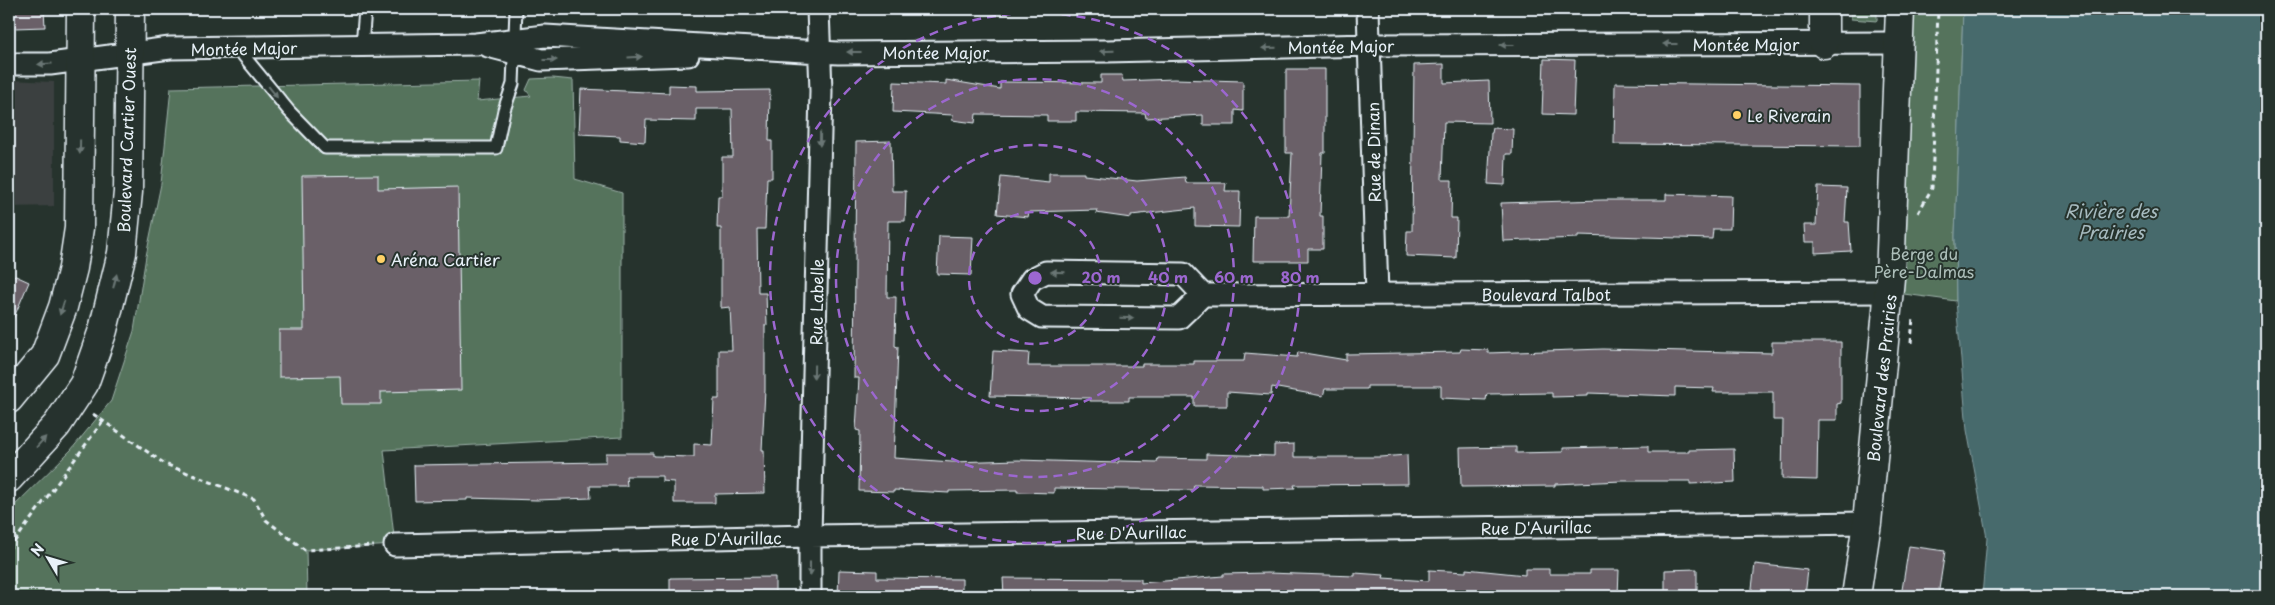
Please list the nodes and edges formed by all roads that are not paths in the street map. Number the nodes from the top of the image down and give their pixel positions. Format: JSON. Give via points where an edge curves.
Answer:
{"nodes":[{"id":1,"x":81,"y":9,"type":"edge"},
{"id":2,"x":130,"y":9,"type":"edge"},
{"id":3,"x":365,"y":9,"type":"edge"},
{"id":4,"x":516,"y":9,"type":"edge"},
{"id":5,"x":818,"y":9,"type":"edge"},
{"id":6,"x":1368,"y":9,"type":"edge"},
{"id":7,"x":1824,"y":9,"type":"edge"},
{"id":8,"x":1900,"y":9,"type":"edge"},
{"id":9,"x":1898,"y":43,"type":"junction"},
{"id":10,"x":1824,"y":44,"type":"junction"},
{"id":11,"x":1370,"y":45,"type":"junction"},
{"id":12,"x":362,"y":46,"type":"junction"},
{"id":13,"x":515,"y":47,"type":"junction"},
{"id":14,"x":238,"y":48,"type":"junction"},
{"id":15,"x":820,"y":52,"type":"junction"},
{"id":16,"x":129,"y":53,"type":"junction"},
{"id":17,"x":80,"y":58,"type":"junction"},
{"id":18,"x":9,"y":64,"type":"edge"},
{"id":19,"x":1889,"y":292,"type":"junction"},
{"id":20,"x":1377,"y":294,"type":"junction"},
{"id":21,"x":1203,"y":295,"type":"junction"},
{"id":22,"x":10,"y":395,"type":"edge"},
{"id":23,"x":9,"y":478,"type":"edge"},
{"id":24,"x":1867,"y":523,"type":"junction"},
{"id":25,"x":810,"y":536,"type":"junction"},
{"id":26,"x":395,"y":545,"type":"road end"},
{"id":27,"x":810,"y":596,"type":"edge"},
{"id":28,"x":1856,"y":596,"type":"edge"}],
"edges":[{"from":1,"to":17,"type":"street"},
{"from":2,"to":16,"type":"street","name":"Boulevard Cartier Ouest"},
{"from":3,"to":12,"type":"lane"},
{"from":4,"to":13,"type":"lane"},
{"from":5,"to":15,"type":"street","name":"Rue Labelle"},
{"from":6,"to":11,"type":"street","name":"Rue de Dinan"},
{"from":7,"to":10,"type":"street"},
{"from":8,"to":9,"type":"street","name":"Boulevard des Prairies"},
{"from":9,"to":10,"type":"street","name":"Montée Major"},
{"from":9,"to":19,"type":"street","name":"Boulevard des Prairies"},
{"from":10,"to":11,"type":"street","name":"Montée Major","one_way":true},
{"from":11,"to":15,"type":"street","name":"Montée Major","one_way":true,"via":[[1107,51]]},
{"from":11,"to":20,"type":"street","name":"Rue de Dinan"},
{"from":12,"to":13,"type":"street","name":"Montée Major","via":[[480,44]]},
{"from":12,"to":14,"type":"street","name":"Montée Major"},
{"from":14,"to":13,"type":"lane","one_way":true,"via":[[289,111],[325,148],[496,148],[513,84]]},
{"from":13,"to":15,"type":"street","name":"Montée Major","via":[[545,36],[587,36]]},
{"from":14,"to":16,"type":"street","name":"Montée Major","via":[[170,48]]},
{"from":15,"to":25,"type":"street","name":"Rue Labelle","one_way":true,"via":[[822,91]]},
{"from":16,"to":17,"type":"street","name":"Montée Major"},
{"from":23,"to":16,"type":"street","name":"Boulevard Cartier Ouest","one_way":true,"via":[[56,425],[84,384],[103,330],[122,253],[128,192]]},
{"from":17,"to":18,"type":"street","name":"Montée Major","one_way":true,"via":[[50,64]]},
{"from":17,"to":22,"type":"street","one_way":true,"via":[[79,228],[73,268],[45,355]]},
{"from":19,"to":20,"type":"street","name":"Boulevard Talbot"},
{"from":19,"to":24,"type":"street","name":"Boulevard des Prairies"},
{"from":20,"to":21,"type":"street","name":"Boulevard Talbot"},
{"from":21,"to":21,"type":"street","one_way":true,"via":[[1183,274],[1046,272],[1032,279],[1022,294],[1029,309],[1042,317],[1179,318]]},
{"from":24,"to":25,"type":"street","name":"Rue D'Aurillac"},
{"from":24,"to":28,"type":"street","name":"Boulevard des Prairies"},
{"from":25,"to":26,"type":"street","name":"Rue D'Aurillac"},
{"from":25,"to":27,"type":"street","name":"Rue Labelle","one_way":true}]}
